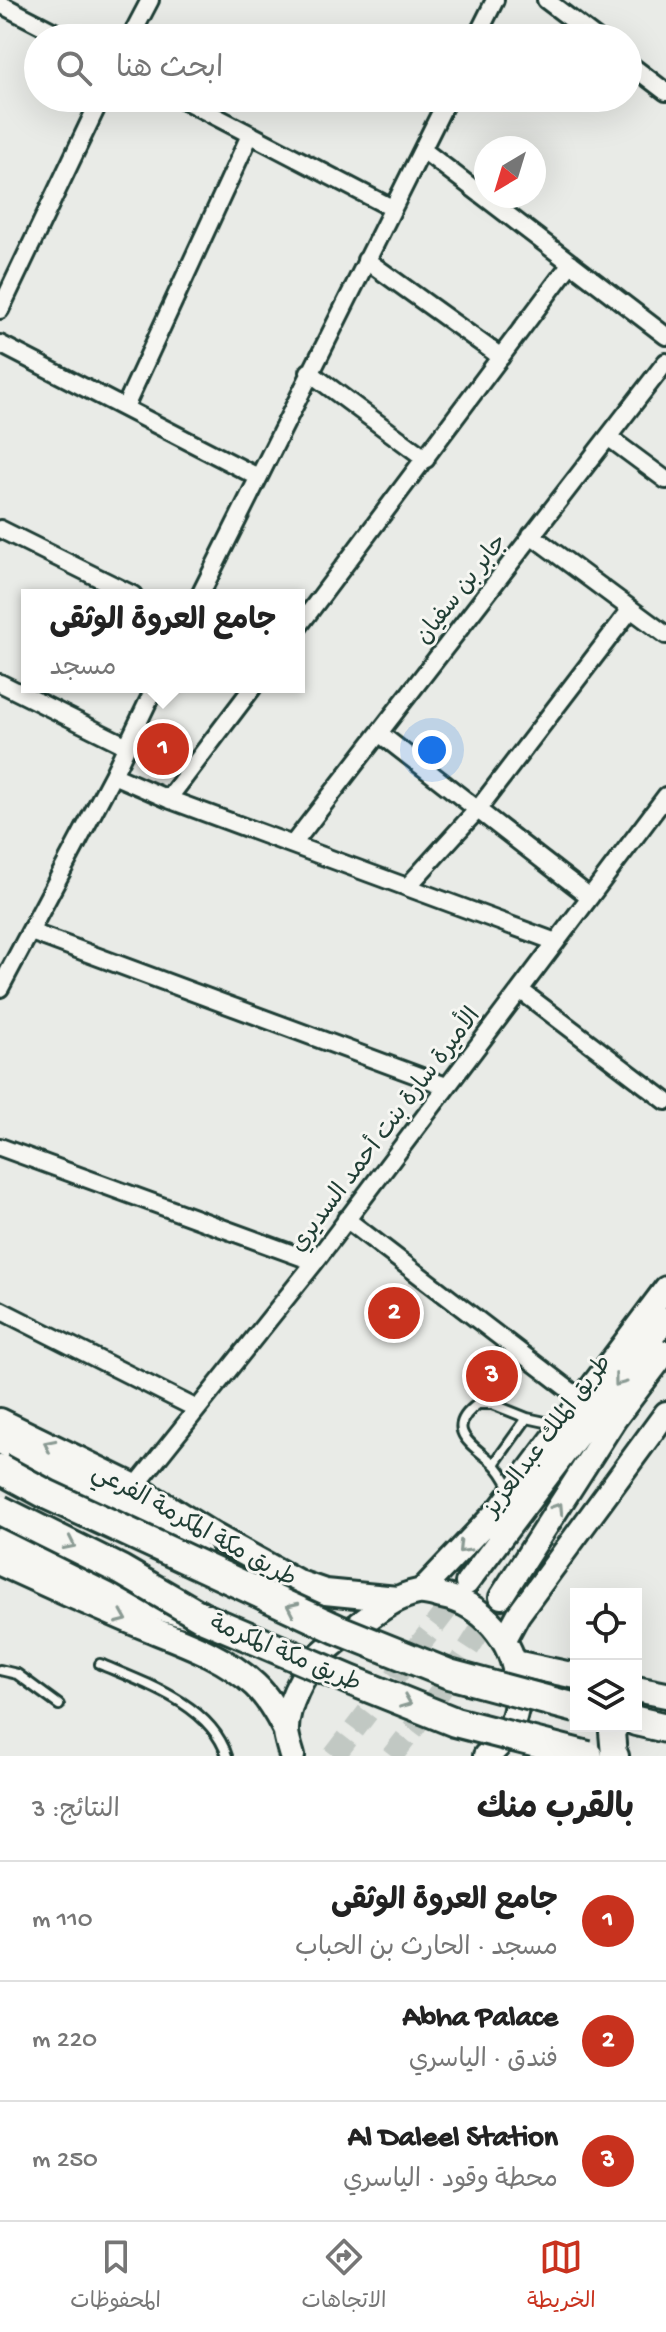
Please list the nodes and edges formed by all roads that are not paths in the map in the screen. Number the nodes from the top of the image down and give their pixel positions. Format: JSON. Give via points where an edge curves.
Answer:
{"nodes":[{"id":1,"x":150,"y":0,"type":"edge"},
{"id":2,"x":495,"y":0,"type":"edge"},
{"id":3,"x":546,"y":0,"type":"edge"},
{"id":4,"x":0,"y":4,"type":"edge"},
{"id":5,"x":39,"y":24,"type":"edge"},
{"id":6,"x":137,"y":24,"type":"edge"},
{"id":7,"x":483,"y":24,"type":"edge"},
{"id":8,"x":578,"y":24,"type":"edge"},
{"id":9,"x":642,"y":74,"type":"edge"},
{"id":10,"x":666,"y":92,"type":"edge"},
{"id":11,"x":94,"y":112,"type":"edge"},
{"id":12,"x":206,"y":112,"type":"edge"},
{"id":13,"x":441,"y":112,"type":"edge"},
{"id":14,"x":250,"y":135,"type":"junction"},
{"id":15,"x":423,"y":150,"type":"junction"},
{"id":16,"x":392,"y":208,"type":"junction"},
{"id":17,"x":366,"y":260,"type":"junction"},
{"id":18,"x":571,"y":263,"type":"junction"},
{"id":19,"x":0,"y":310,"type":"edge"},
{"id":20,"x":666,"y":336,"type":"edge"},
{"id":21,"x":0,"y":344,"type":"edge"},
{"id":22,"x":501,"y":357,"type":"junction"},
{"id":23,"x":666,"y":362,"type":"edge"},
{"id":24,"x":309,"y":372,"type":"junction"},
{"id":25,"x":125,"y":407,"type":"junction"},
{"id":26,"x":608,"y":437,"type":"junction"},
{"id":27,"x":426,"y":459,"type":"junction"},
{"id":28,"x":258,"y":477,"type":"junction"},
{"id":29,"x":666,"y":480,"type":"edge"},
{"id":30,"x":0,"y":529,"type":"edge"},
{"id":31,"x":531,"y":535,"type":"junction"},
{"id":32,"x":121,"y":589,"type":"edge"},
{"id":33,"x":203,"y":589,"type":"edge"},
{"id":34,"x":631,"y":609,"type":"junction"},
{"id":35,"x":305,"y":618,"type":"edge"},
{"id":36,"x":666,"y":635,"type":"edge"},
{"id":37,"x":0,"y":683,"type":"edge"},
{"id":38,"x":152,"y":693,"type":"edge"},
{"id":39,"x":248,"y":693,"type":"edge"},
{"id":40,"x":379,"y":733,"type":"junction"},
{"id":41,"x":127,"y":746,"type":"junction"},
{"id":42,"x":113,"y":775,"type":"junction"},
{"id":43,"x":666,"y":796,"type":"edge"},
{"id":44,"x":168,"y":799,"type":"junction"},
{"id":45,"x":478,"y":809,"type":"junction"},
{"id":46,"x":293,"y":844,"type":"junction"},
{"id":47,"x":408,"y":886,"type":"junction"},
{"id":48,"x":590,"y":897,"type":"junction"},
{"id":49,"x":31,"y":932,"type":"junction"},
{"id":50,"x":556,"y":942,"type":"junction"},
{"id":51,"x":0,"y":988,"type":"edge"},
{"id":52,"x":520,"y":990,"type":"junction"},
{"id":53,"x":446,"y":1086,"type":"junction"},
{"id":54,"x":666,"y":1101,"type":"edge"},
{"id":55,"x":0,"y":1147,"type":"edge"},
{"id":56,"x":346,"y":1219,"type":"junction"},
{"id":57,"x":315,"y":1262,"type":"junction"},
{"id":58,"x":666,"y":1288,"type":"edge"},
{"id":59,"x":0,"y":1310,"type":"edge"},
{"id":60,"x":666,"y":1319,"type":"edge"},
{"id":61,"x":666,"y":1352,"type":"edge"},
{"id":62,"x":581,"y":1399,"type":"junction"},
{"id":63,"x":197,"y":1409,"type":"junction"},
{"id":64,"x":666,"y":1413,"type":"edge"},
{"id":65,"x":527,"y":1418,"type":"junction"},
{"id":66,"x":0,"y":1421,"type":"edge"},
{"id":67,"x":561,"y":1425,"type":"junction"},
{"id":68,"x":0,"y":1441,"type":"edge"},
{"id":69,"x":494,"y":1464,"type":"junction"},
{"id":70,"x":0,"y":1469,"type":"edge"},
{"id":71,"x":135,"y":1487,"type":"junction"},
{"id":72,"x":512,"y":1492,"type":"junction"},
{"id":73,"x":0,"y":1510,"type":"edge"},
{"id":74,"x":0,"y":1543,"type":"edge"},
{"id":75,"x":0,"y":1563,"type":"edge"},
{"id":76,"x":467,"y":1583,"type":"tunnel mouth"},
{"id":77,"x":240,"y":1584,"type":"junction"},
{"id":78,"x":409,"y":1595,"type":"junction"},
{"id":79,"x":501,"y":1597,"type":"tunnel mouth"},
{"id":80,"x":202,"y":1617,"type":"junction"},
{"id":81,"x":505,"y":1639,"type":"junction"},
{"id":82,"x":515,"y":1663,"type":"junction"},
{"id":83,"x":100,"y":1664,"type":"dead end"},
{"id":84,"x":0,"y":1670,"type":"edge"},
{"id":85,"x":570,"y":1675,"type":"edge"},
{"id":86,"x":642,"y":1690,"type":"edge"},
{"id":87,"x":666,"y":1695,"type":"edge"},
{"id":88,"x":666,"y":1702,"type":"edge"},
{"id":89,"x":59,"y":1705,"type":"dead end"},
{"id":90,"x":570,"y":1706,"type":"edge"},
{"id":91,"x":642,"y":1706,"type":"edge"},
{"id":92,"x":642,"y":1722,"type":"edge"},
{"id":93,"x":666,"y":1728,"type":"edge"},
{"id":94,"x":612,"y":1732,"type":"edge"},
{"id":95,"x":290,"y":1749,"type":"edge"},
{"id":96,"x":227,"y":1756,"type":"edge"},
{"id":97,"x":486,"y":1756,"type":"edge"},
{"id":98,"x":588,"y":1756,"type":"edge"},
{"id":99,"x":616,"y":1756,"type":"edge"}],
"edges":[{"from":1,"to":6,"type":"street"},
{"from":2,"to":7,"type":"street"},
{"from":3,"to":8,"type":"street"},
{"from":4,"to":5,"type":"street"},
{"from":9,"to":10,"type":"street"},
{"from":11,"to":19,"type":"street"},
{"from":12,"to":14,"type":"street"},
{"from":13,"to":15,"type":"street"},
{"from":14,"to":16,"type":"street"},
{"from":14,"to":25,"type":"street"},
{"from":15,"to":16,"type":"street"},
{"from":15,"to":18,"type":"street"},
{"from":16,"to":17,"type":"street"},
{"from":17,"to":22,"type":"street"},
{"from":17,"to":24,"type":"street"},
{"from":18,"to":20,"type":"street"},
{"from":18,"to":22,"type":"street"},
{"from":21,"to":25,"type":"street"},
{"from":22,"to":27,"type":"street"},
{"from":23,"to":26,"type":"street","name":"جابر بن سفيان"},
{"from":24,"to":27,"type":"street"},
{"from":24,"to":28,"type":"street"},
{"from":25,"to":28,"type":"street"},
{"from":26,"to":29,"type":"street"},
{"from":26,"to":31,"type":"street","name":"جابر بن سفيان"},
{"from":27,"to":35,"type":"street"},
{"from":28,"to":33,"type":"street"},
{"from":30,"to":32,"type":"street"},
{"from":31,"to":34,"type":"street"},
{"from":31,"to":40,"type":"street","name":"جابر بن سفيان"},
{"from":34,"to":36,"type":"street"},
{"from":34,"to":45,"type":"street"},
{"from":37,"to":41,"type":"street"},
{"from":38,"to":41,"type":"street"},
{"from":39,"to":44,"type":"street"},
{"from":40,"to":45,"type":"street"},
{"from":40,"to":46,"type":"street","name":"جابر بن سفيان"},
{"from":41,"to":42,"type":"street"},
{"from":42,"to":44,"type":"street"},
{"from":42,"to":49,"type":"street"},
{"from":43,"to":48,"type":"street","name":"الأميرة سارة بنت أحمد السديري"},
{"from":44,"to":46,"type":"street"},
{"from":45,"to":47,"type":"street"},
{"from":45,"to":48,"type":"street"},
{"from":46,"to":47,"type":"street"},
{"from":47,"to":50,"type":"street"},
{"from":48,"to":50,"type":"street","name":"الأميرة سارة بنت أحمد السديري"},
{"from":49,"to":51,"type":"street"},
{"from":49,"to":53,"type":"street"},
{"from":50,"to":52,"type":"street","name":"الأميرة سارة بنت أحمد السديري"},
{"from":52,"to":53,"type":"street","name":"الأميرة سارة بنت أحمد السديري"},
{"from":52,"to":54,"type":"street"},
{"from":53,"to":56,"type":"street","name":"الأميرة سارة بنت أحمد السديري"},
{"from":55,"to":57,"type":"street"},
{"from":56,"to":57,"type":"street","name":"الأميرة سارة بنت أحمد السديري"},
{"from":56,"to":62,"type":"street"},
{"from":57,"to":63,"type":"street","name":"الأميرة سارة بنت أحمد السديري"},
{"from":58,"to":62,"type":"main road"},
{"from":59,"to":63,"type":"street"},
{"from":60,"to":76,"type":"main road","name":"طريق الملك عبدالعزيز","one_way":true},
{"from":79,"to":61,"type":"main road","name":"طريق الملك عبدالعزيز","one_way":true,"via":[[615,1419]]},
{"from":62,"to":67,"type":"main road"},
{"from":63,"to":71,"type":"street","name":"الأميرة سارة بنت أحمد السديري"},
{"from":64,"to":81,"type":"main road"},
{"from":65,"to":67,"type":"lane"},
{"from":65,"to":69,"type":"lane"},
{"from":65,"to":69,"type":"lane","via":[[492,1404],[478,1404],[465,1417],[464,1439]]},
{"from":71,"to":66,"type":"main road","name":"طريق مكة المكرمة الفرعي","one_way":true},
{"from":67,"to":72,"type":"main road"},
{"from":68,"to":77,"type":"main road","bridge":true,"via":[[156,1526]]},
{"from":69,"to":72,"type":"lane"},
{"from":70,"to":77,"type":"highway","name":"طريق مكة المكرمة","bridge":true},
{"from":71,"to":78,"type":"main road","name":"طريق مكة المكرمة الفرعي","via":[[299,1583],[325,1592]]},
{"from":72,"to":78,"type":"main road","one_way":true},
{"from":73,"to":80,"type":"highway","name":"طريق مكة المكرمة","one_way":true,"bridge":true},
{"from":74,"to":80,"type":"highway","bridge":true,"via":[[128,1597]]},
{"from":75,"to":95,"type":"main road","one_way":true,"via":[[230,1666],[274,1708]]},
{"from":90,"to":77,"type":"highway","name":"طريق مكة المكرمة","one_way":true,"bridge":true,"via":[[449,1674]]},
{"from":78,"to":81,"type":"main road","name":"طريق مكة المكرمة الفرعي","via":[[453,1598],[482,1615]]},
{"from":78,"to":95,"type":"main road","via":[[369,1617],[318,1657],[291,1705]]},
{"from":80,"to":98,"type":"highway","name":"طريق مكة المكرمة","one_way":true,"bridge":true,"via":[[455,1722]]},
{"from":81,"to":82,"type":"main road"},
{"from":82,"to":85,"type":"main road"},
{"from":82,"to":97,"type":"main road","via":[[519,1699],[514,1721]]},
{"from":83,"to":96,"type":"lane","via":[[169,1694],[192,1710],[224,1745]]},
{"from":84,"to":89,"type":"lane","via":[[17,1674]]},
{"from":86,"to":87,"type":"main road"},
{"from":88,"to":91,"type":"main road"},
{"from":92,"to":93,"type":"highway"},
{"from":94,"to":99,"type":"main road"}]}
